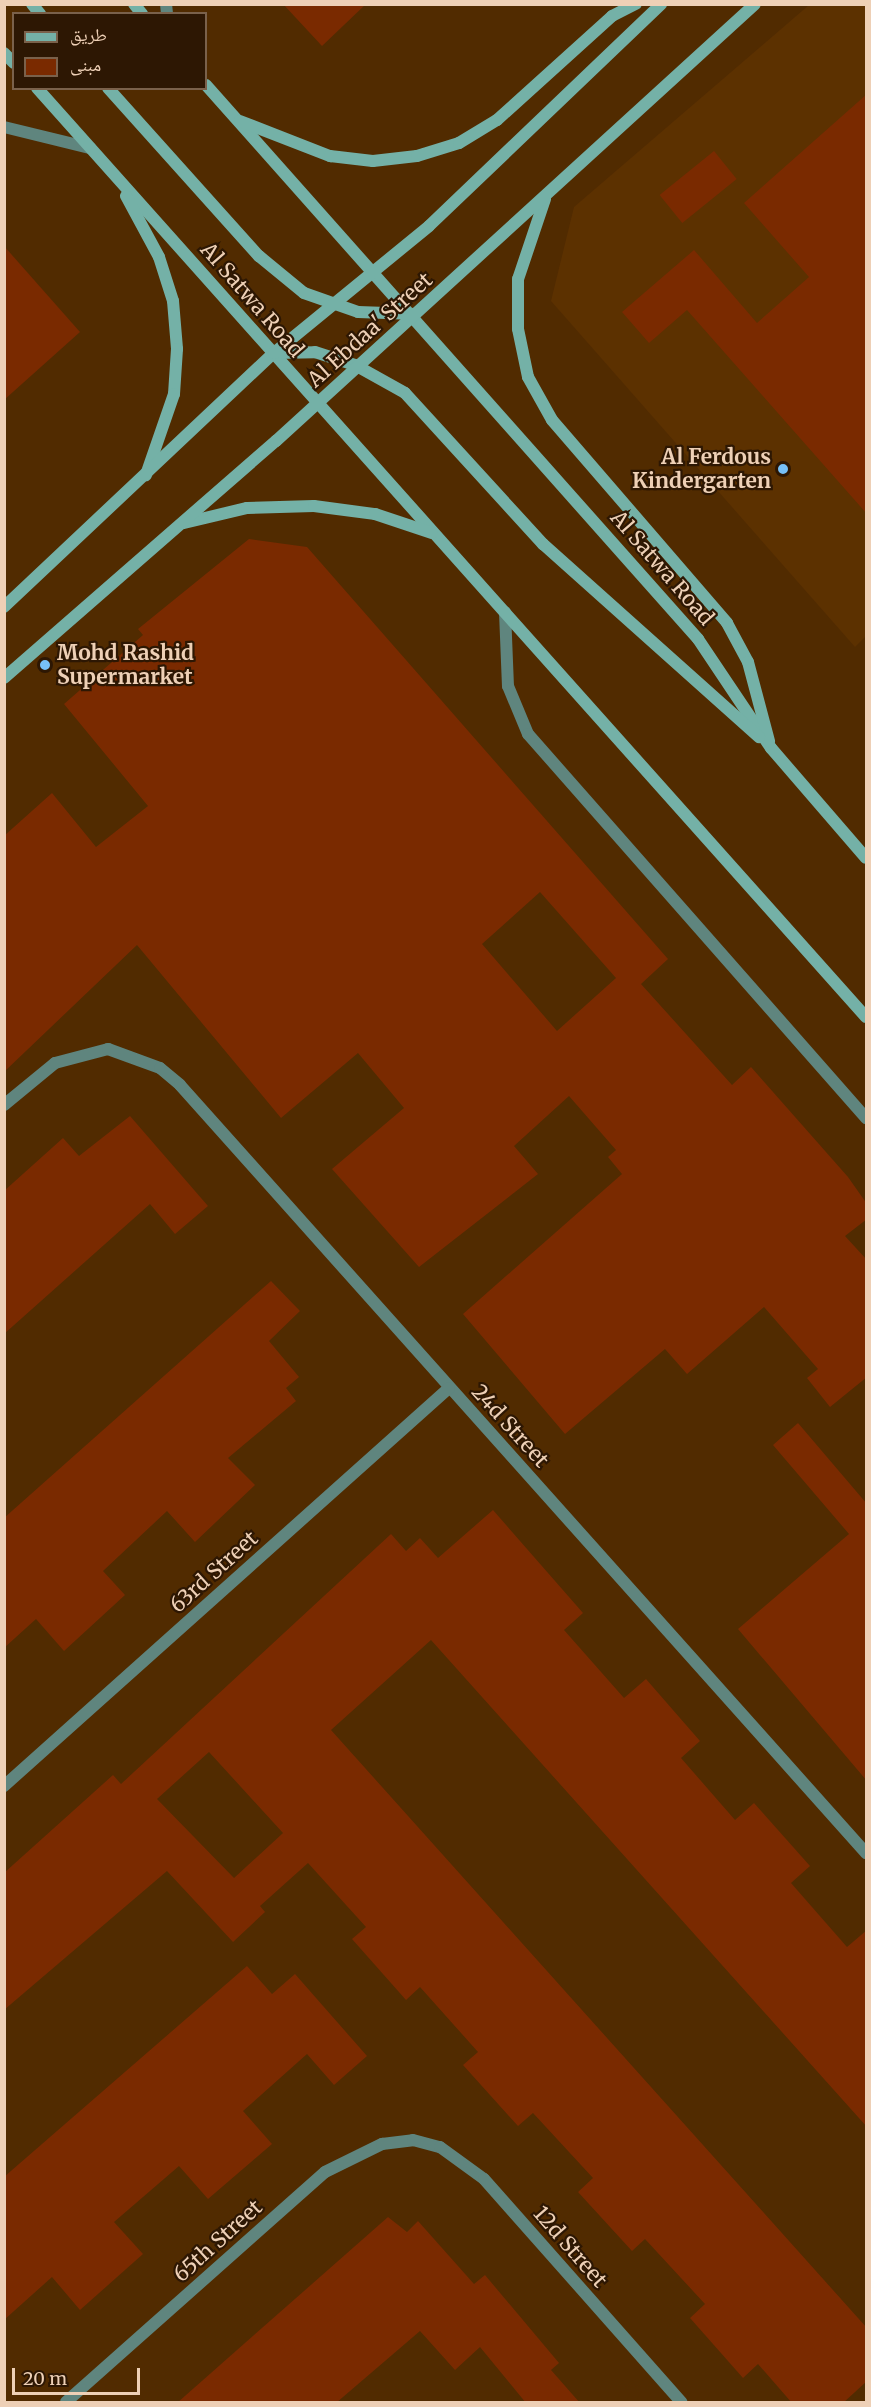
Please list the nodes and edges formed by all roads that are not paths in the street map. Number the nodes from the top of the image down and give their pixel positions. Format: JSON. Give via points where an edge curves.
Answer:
{"nodes":[{"id":1,"x":636,"y":4,"type":"edge"},
{"id":2,"x":661,"y":4,"type":"edge"},
{"id":3,"x":755,"y":4,"type":"edge"},
{"id":4,"x":207,"y":86,"type":"edge"},
{"id":5,"x":39,"y":90,"type":"edge"},
{"id":6,"x":110,"y":90,"type":"edge"},
{"id":7,"x":236,"y":119,"type":"junction"},
{"id":8,"x":4,"y":127,"type":"edge"},
{"id":9,"x":90,"y":148,"type":"junction"},
{"id":10,"x":114,"y":174,"type":"junction"},
{"id":11,"x":549,"y":191,"type":"junction"},
{"id":12,"x":372,"y":272,"type":"junction"},
{"id":13,"x":330,"y":305,"type":"junction"},
{"id":14,"x":415,"y":314,"type":"junction"},
{"id":15,"x":274,"y":353,"type":"junction"},
{"id":16,"x":355,"y":365,"type":"junction"},
{"id":17,"x":316,"y":405,"type":"junction"},
{"id":18,"x":144,"y":481,"type":"junction"},
{"id":19,"x":183,"y":523,"type":"junction"},
{"id":20,"x":434,"y":534,"type":"junction"},
{"id":21,"x":4,"y":607,"type":"edge"},
{"id":22,"x":505,"y":612,"type":"junction"},
{"id":23,"x":4,"y":678,"type":"edge"},
{"id":24,"x":771,"y":748,"type":"junction"},
{"id":25,"x":867,"y":858,"type":"edge"},
{"id":26,"x":867,"y":1017,"type":"edge"},
{"id":27,"x":4,"y":1104,"type":"edge"},
{"id":28,"x":867,"y":1118,"type":"edge"},
{"id":29,"x":449,"y":1388,"type":"junction"},
{"id":30,"x":4,"y":1786,"type":"edge"},
{"id":31,"x":867,"y":1852,"type":"edge"},
{"id":32,"x":413,"y":2140,"type":"joint"},
{"id":33,"x":66,"y":2403,"type":"edge"},
{"id":34,"x":681,"y":2403,"type":"edge"}],
"edges":[{"from":1,"to":7,"type":"main road","via":[[612,16],[496,120],[459,143],[417,156],[373,161],[330,156]]},
{"from":2,"to":12,"type":"main road","name":"Al Ebdaa' Street","via":[[429,226]]},
{"from":3,"to":11,"type":"main road","name":"Al Ebdaa' Street"},
{"from":4,"to":7,"type":"main road"},
{"from":5,"to":9,"type":"main road","name":"Al Satwa Road"},
{"from":6,"to":13,"type":"main road","via":[[259,256],[304,293]]},
{"from":7,"to":12,"type":"main road"},
{"from":8,"to":9,"type":"street"},
{"from":9,"to":10,"type":"main road","name":"Al Satwa Road"},
{"from":10,"to":15,"type":"main road","name":"Al Satwa Road"},
{"from":10,"to":18,"type":"main road","via":[[159,257],[173,301],[174,394]]},
{"from":11,"to":14,"type":"main road","name":"Al Ebdaa' Street"},
{"from":11,"to":24,"type":"main road","via":[[530,232],[518,279],[518,329],[528,377],[552,420],[727,623],[748,663]]},
{"from":12,"to":13,"type":"main road","name":"Al Ebdaa' Street"},
{"from":12,"to":14,"type":"main road","name":"Al Satwa Road"},
{"from":13,"to":14,"type":"main road"},
{"from":13,"to":15,"type":"main road","name":"Al Ebdaa' Street"},
{"from":14,"to":16,"type":"main road","name":"Al Ebdaa' Street"},
{"from":14,"to":24,"type":"main road","name":"Al Satwa Road","via":[[698,639]]},
{"from":15,"to":16,"type":"main road","via":[[295,348]]},
{"from":15,"to":17,"type":"main road","name":"Al Satwa Road"},
{"from":15,"to":18,"type":"main road","name":"Al Ebdaa' Street"},
{"from":16,"to":17,"type":"main road","name":"Al Ebdaa' Street"},
{"from":16,"to":24,"type":"main road","via":[[405,393],[543,544]]},
{"from":17,"to":19,"type":"main road","name":"Al Ebdaa' Street"},
{"from":17,"to":20,"type":"main road","name":"Al Satwa Road"},
{"from":18,"to":21,"type":"main road","name":"Al Ebdaa' Street"},
{"from":19,"to":20,"type":"main road","via":[[247,508],[314,506],[375,514]]},
{"from":19,"to":23,"type":"main road","name":"Al Ebdaa' Street"},
{"from":20,"to":22,"type":"main road","name":"Al Satwa Road"},
{"from":22,"to":26,"type":"main road","name":"Al Satwa Road"},
{"from":22,"to":28,"type":"street","via":[[508,686],[528,734]]},
{"from":24,"to":25,"type":"main road","name":"Al Satwa Road"},
{"from":27,"to":29,"type":"street","name":"24d Street","via":[[55,1063],[108,1049],[160,1068],[180,1085]]},
{"from":29,"to":30,"type":"street","name":"63rd Street"},
{"from":29,"to":31,"type":"street","name":"24d Street"},
{"from":32,"to":33,"type":"street","name":"65th Street","via":[[382,2144],[325,2172]]},
{"from":32,"to":34,"type":"street","name":"12d Street","via":[[440,2147],[484,2179]]}]}
